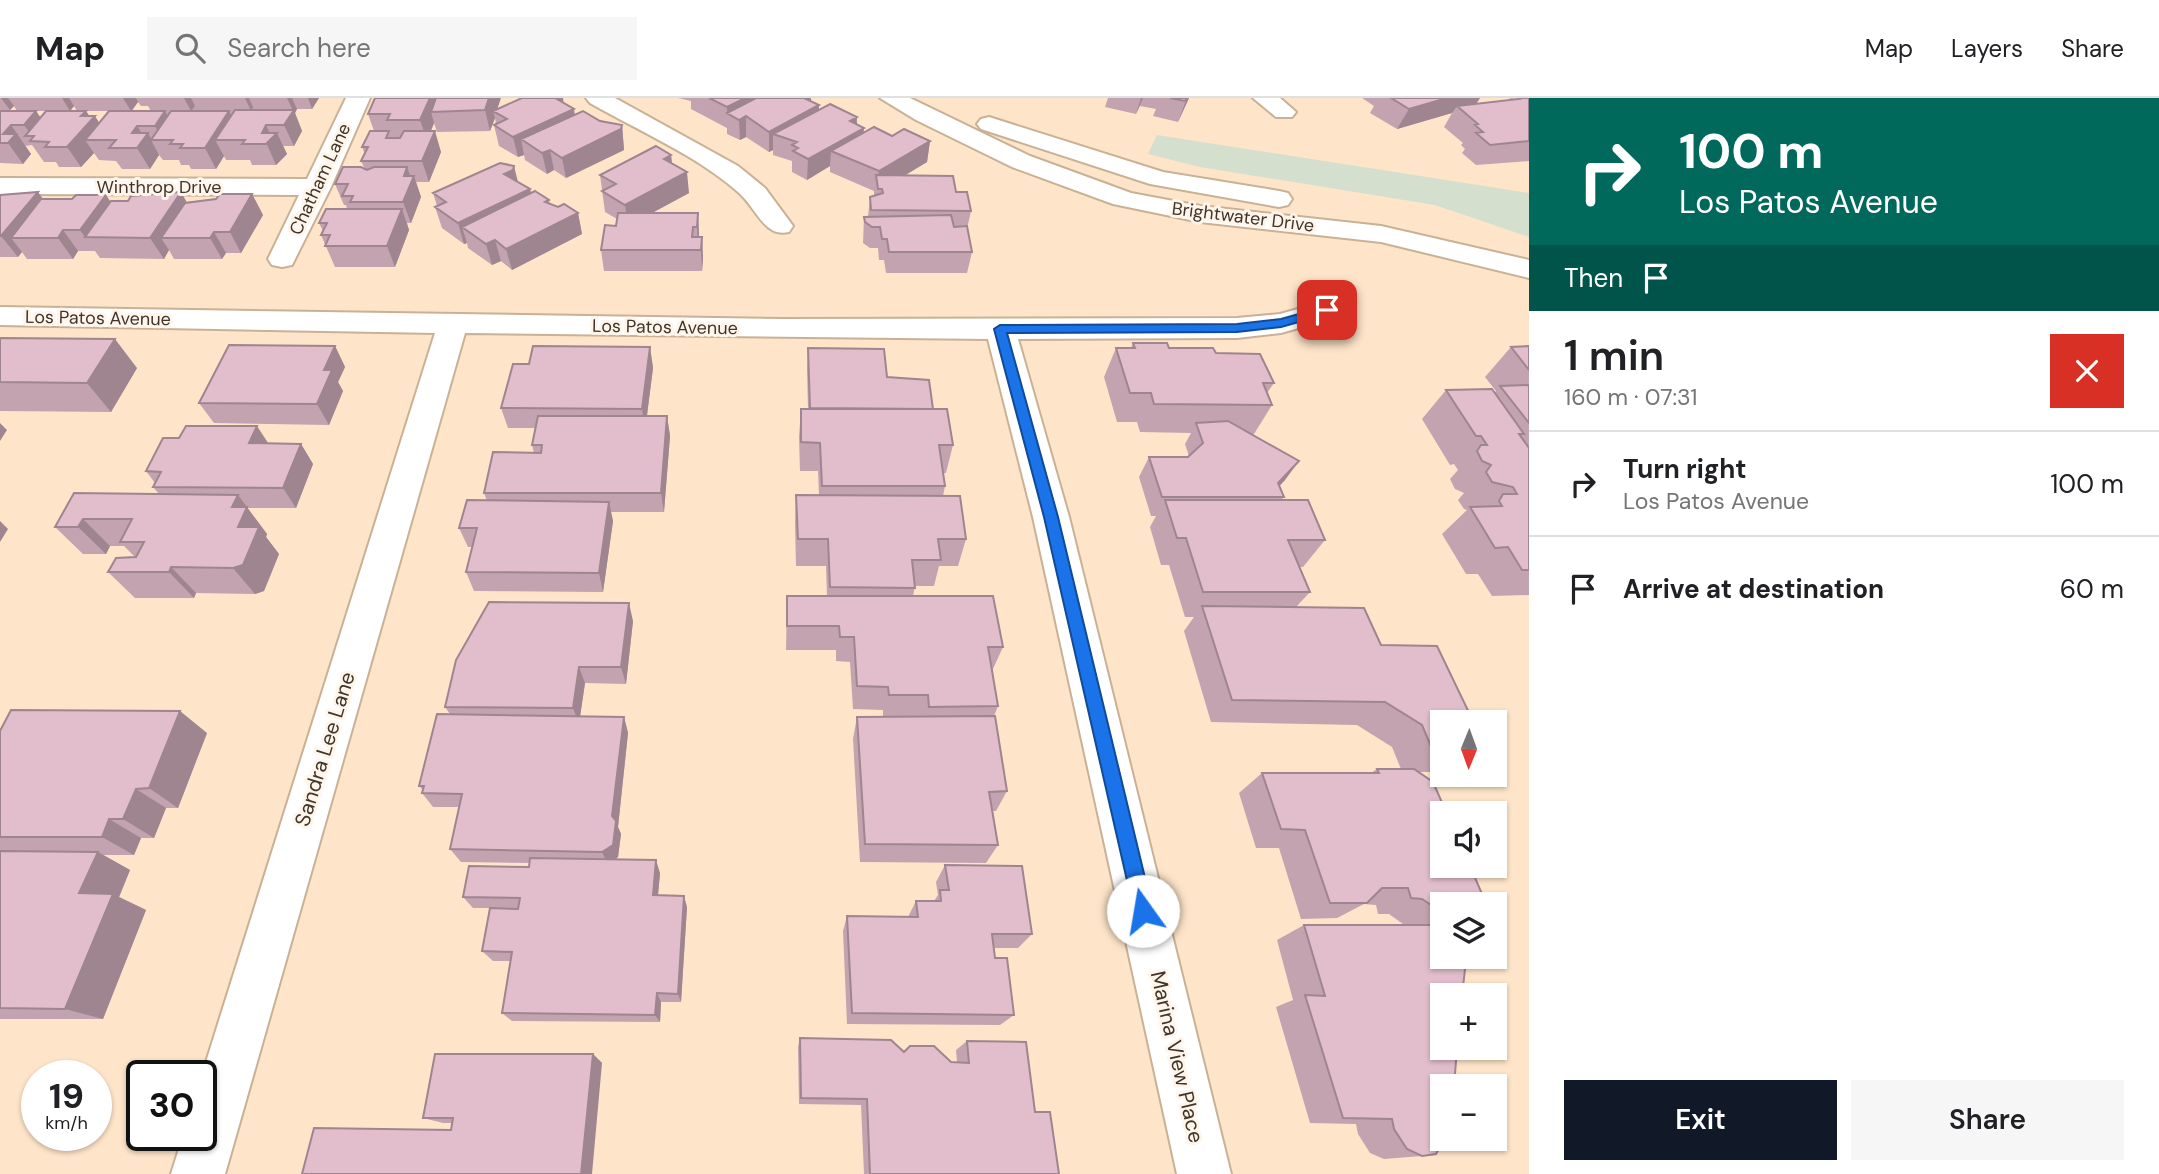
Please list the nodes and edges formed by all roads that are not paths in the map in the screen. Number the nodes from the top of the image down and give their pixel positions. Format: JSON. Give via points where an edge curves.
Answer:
{"nodes":[{"id":1,"x":358,"y":98,"type":"edge"},
{"id":2,"x":598,"y":98,"type":"edge"},
{"id":3,"x":892,"y":98,"type":"edge"},
{"id":4,"x":907,"y":98,"type":"edge"},
{"id":5,"x":0,"y":186,"type":"edge"},
{"id":6,"x":318,"y":187,"type":"junction"},
{"id":7,"x":780,"y":226,"type":"dead end"},
{"id":8,"x":282,"y":259,"type":"dead end"},
{"id":9,"x":1529,"y":268,"type":"edge"},
{"id":10,"x":1327,"y":310,"type":"dead end"},
{"id":11,"x":0,"y":316,"type":"edge"},
{"id":12,"x":453,"y":324,"type":"junction"},
{"id":13,"x":1000,"y":329,"type":"junction"},
{"id":14,"x":198,"y":1174,"type":"edge"},
{"id":15,"x":1204,"y":1174,"type":"edge"}],
"edges":[{"from":1,"to":6,"type":"street","name":"Chatham Lane"},
{"from":2,"to":7,"type":"street","via":[[729,171],[756,194]]},
{"from":3,"to":9,"type":"street","name":"Brightwater Drive","via":[[1047,174],[1112,195],[1198,215],[1368,232]]},
{"from":4,"to":9,"type":"street","name":"Brightwater Drive","via":[[1159,179],[1427,226]]},
{"from":5,"to":6,"type":"street","name":"Winthrop Drive"},
{"from":6,"to":8,"type":"street","name":"Chatham Lane"},
{"from":10,"to":13,"type":"street","name":"Los Patos Avenue","via":[[1281,323],[1237,328]]},
{"from":11,"to":12,"type":"street","name":"Los Patos Avenue"},
{"from":12,"to":13,"type":"street","name":"Los Patos Avenue"},
{"from":12,"to":14,"type":"street","name":"Sandra Lee Lane"},
{"from":13,"to":15,"type":"street","name":"Marina View Place","via":[[1051,517]]}]}
